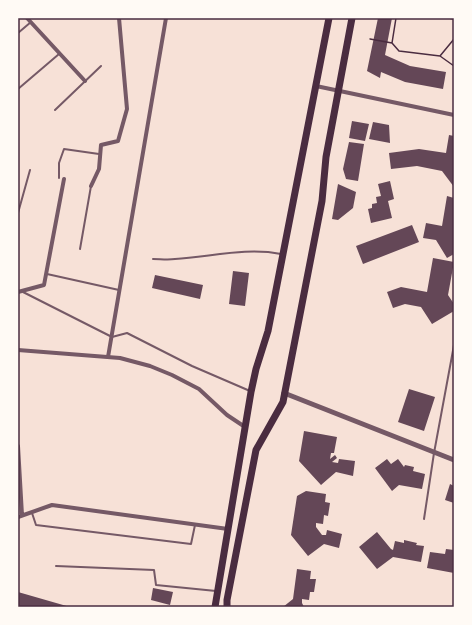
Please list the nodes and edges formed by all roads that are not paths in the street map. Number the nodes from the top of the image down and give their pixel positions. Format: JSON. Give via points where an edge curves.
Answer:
{"nodes":[{"id":1,"x":27,"y":18,"type":"edge"},
{"id":2,"x":119,"y":18,"type":"edge"},
{"id":3,"x":166,"y":18,"type":"edge"},
{"id":4,"x":329,"y":18,"type":"edge"},
{"id":5,"x":352,"y":18,"type":"edge"},
{"id":6,"x":31,"y":22,"type":"junction"},
{"id":7,"x":18,"y":33,"type":"edge"},
{"id":8,"x":60,"y":53,"type":"junction"},
{"id":9,"x":101,"y":66,"type":"dead end"},
{"id":10,"x":85,"y":81,"type":"junction"},
{"id":11,"x":316,"y":86,"type":"junction"},
{"id":12,"x":18,"y":89,"type":"edge"},
{"id":13,"x":338,"y":91,"type":"junction"},
{"id":14,"x":55,"y":110,"type":"dead end"},
{"id":15,"x":454,"y":115,"type":"edge"},
{"id":16,"x":100,"y":154,"type":"junction"},
{"id":17,"x":30,"y":170,"type":"dead end"},
{"id":18,"x":59,"y":178,"type":"dead end"},
{"id":19,"x":64,"y":179,"type":"dead end"},
{"id":20,"x":91,"y":186,"type":"joint"},
{"id":21,"x":18,"y":213,"type":"edge"},
{"id":22,"x":80,"y":249,"type":"dead end"},
{"id":23,"x":282,"y":254,"type":"junction"},
{"id":24,"x":153,"y":259,"type":"dead end"},
{"id":25,"x":46,"y":274,"type":"junction"},
{"id":26,"x":119,"y":290,"type":"junction"},
{"id":27,"x":20,"y":292,"type":"edge"},
{"id":28,"x":112,"y":337,"type":"junction"},
{"id":29,"x":454,"y":345,"type":"edge"},
{"id":30,"x":18,"y":350,"type":"edge"},
{"id":31,"x":108,"y":357,"type":"junction"},
{"id":32,"x":251,"y":392,"type":"junction"},
{"id":33,"x":284,"y":393,"type":"junction"},
{"id":34,"x":245,"y":427,"type":"junction"},
{"id":35,"x":18,"y":446,"type":"edge"},
{"id":36,"x":434,"y":453,"type":"junction"},
{"id":37,"x":454,"y":460,"type":"edge"},
{"id":38,"x":19,"y":488,"type":"edge"},
{"id":39,"x":31,"y":512,"type":"junction"},
{"id":40,"x":20,"y":516,"type":"edge"},
{"id":41,"x":424,"y":519,"type":"dead end"},
{"id":42,"x":195,"y":525,"type":"junction"},
{"id":43,"x":228,"y":529,"type":"junction"},
{"id":44,"x":56,"y":566,"type":"dead end"},
{"id":45,"x":217,"y":591,"type":"junction"},
{"id":46,"x":214,"y":607,"type":"edge"},
{"id":47,"x":227,"y":607,"type":"edge"}],
"edges":[{"from":1,"to":6,"type":"street"},
{"from":2,"to":16,"type":"street","via":[[127,109],[118,141],[101,145]]},
{"from":3,"to":26,"type":"street"},
{"from":4,"to":11,"type":"main road"},
{"from":5,"to":13,"type":"main road"},
{"from":6,"to":7,"type":"lane"},
{"from":6,"to":8,"type":"street"},
{"from":8,"to":10,"type":"street"},
{"from":8,"to":12,"type":"lane"},
{"from":9,"to":10,"type":"lane"},
{"from":10,"to":14,"type":"lane"},
{"from":11,"to":13,"type":"street"},
{"from":11,"to":23,"type":"main road"},
{"from":13,"to":15,"type":"street"},
{"from":13,"to":33,"type":"main road","via":[[326,157],[322,201]]},
{"from":16,"to":18,"type":"lane","via":[[64,149],[59,163]]},
{"from":16,"to":20,"type":"street","via":[[99,169]]},
{"from":17,"to":21,"type":"lane"},
{"from":19,"to":25,"type":"street"},
{"from":20,"to":22,"type":"lane"},
{"from":23,"to":24,"type":"lane","via":[[266,251]]},
{"from":23,"to":32,"type":"main road","via":[[268,330]]},
{"from":25,"to":26,"type":"lane"},
{"from":25,"to":27,"type":"street","via":[[44,285]]},
{"from":26,"to":28,"type":"street"},
{"from":27,"to":28,"type":"lane"},
{"from":28,"to":31,"type":"street"},
{"from":28,"to":32,"type":"lane","via":[[127,333]]},
{"from":29,"to":36,"type":"lane"},
{"from":30,"to":31,"type":"street"},
{"from":31,"to":34,"type":"street","via":[[150,366],[172,375],[199,389],[227,415]]},
{"from":32,"to":34,"type":"main road"},
{"from":33,"to":36,"type":"street"},
{"from":33,"to":47,"type":"main road","via":[[279,410],[256,450]]},
{"from":34,"to":43,"type":"main road"},
{"from":35,"to":38,"type":"street"},
{"from":36,"to":37,"type":"street"},
{"from":36,"to":41,"type":"lane"},
{"from":38,"to":40,"type":"street"},
{"from":39,"to":40,"type":"street"},
{"from":39,"to":42,"type":"street","via":[[52,505]]},
{"from":39,"to":42,"type":"lane","via":[[36,525],[191,544]]},
{"from":42,"to":43,"type":"street"},
{"from":43,"to":45,"type":"main road"},
{"from":44,"to":45,"type":"lane","via":[[154,570],[156,585]]},
{"from":45,"to":46,"type":"main road"}]}
